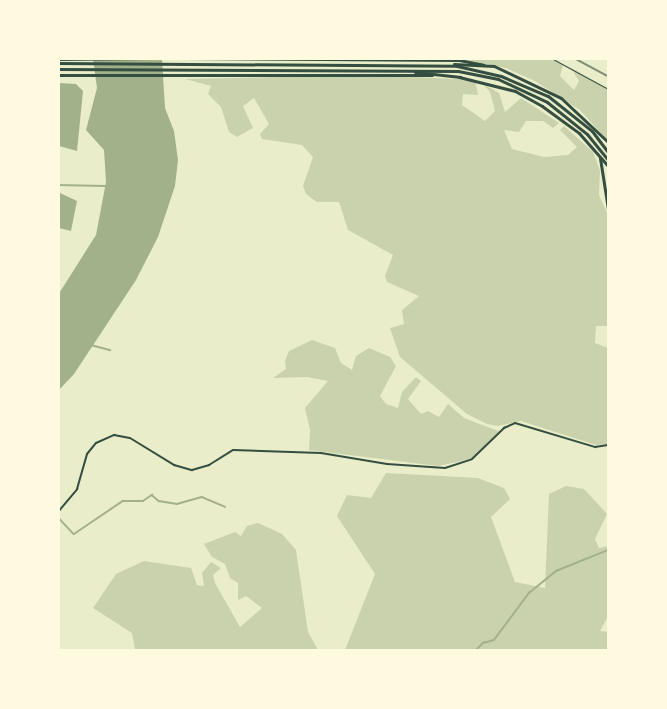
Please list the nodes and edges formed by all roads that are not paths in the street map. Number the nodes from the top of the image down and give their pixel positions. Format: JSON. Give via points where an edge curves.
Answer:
{"nodes":[{"id":1,"x":147,"y":58,"type":"edge"},
{"id":2,"x":186,"y":58,"type":"edge"},
{"id":3,"x":551,"y":58,"type":"edge"},
{"id":4,"x":58,"y":61,"type":"edge"},
{"id":5,"x":420,"y":63,"type":"junction"},
{"id":6,"x":494,"y":66,"type":"junction"},
{"id":7,"x":58,"y":69,"type":"edge"},
{"id":8,"x":395,"y":70,"type":"junction"},
{"id":9,"x":58,"y":75,"type":"edge"},
{"id":10,"x":461,"y":77,"type":"junction"},
{"id":11,"x":609,"y":89,"type":"edge"},
{"id":12,"x":609,"y":142,"type":"edge"},
{"id":13,"x":609,"y":152,"type":"edge"},
{"id":14,"x":600,"y":156,"type":"junction"},
{"id":15,"x":609,"y":160,"type":"edge"},
{"id":16,"x":609,"y":166,"type":"edge"},
{"id":17,"x":609,"y":209,"type":"edge"},
{"id":18,"x":609,"y":445,"type":"edge"},
{"id":19,"x":58,"y":512,"type":"edge"}],
"edges":[{"from":1,"to":4,"type":"main road"},
{"from":2,"to":6,"type":"main road","via":[[459,60]]},
{"from":3,"to":11,"type":"lane"},
{"from":4,"to":5,"type":"main road"},
{"from":5,"to":6,"type":"main road"},
{"from":5,"to":13,"type":"main road","via":[[481,70],[532,88],[564,106]]},
{"from":6,"to":12,"type":"main road","via":[[561,98]]},
{"from":7,"to":8,"type":"main road"},
{"from":8,"to":10,"type":"main road"},
{"from":8,"to":15,"type":"main road","via":[[458,71],[514,86],[568,117]]},
{"from":9,"to":10,"type":"main road"},
{"from":10,"to":14,"type":"main road","via":[[531,99],[579,133]]},
{"from":14,"to":16,"type":"main road"},
{"from":14,"to":17,"type":"main road"},
{"from":18,"to":19,"type":"main road","via":[[595,447],[515,423],[504,428],[472,459],[445,468],[321,453],[233,450],[192,470],[163,459],[130,438],[114,435],[96,443],[87,454],[76,489]]}]}
